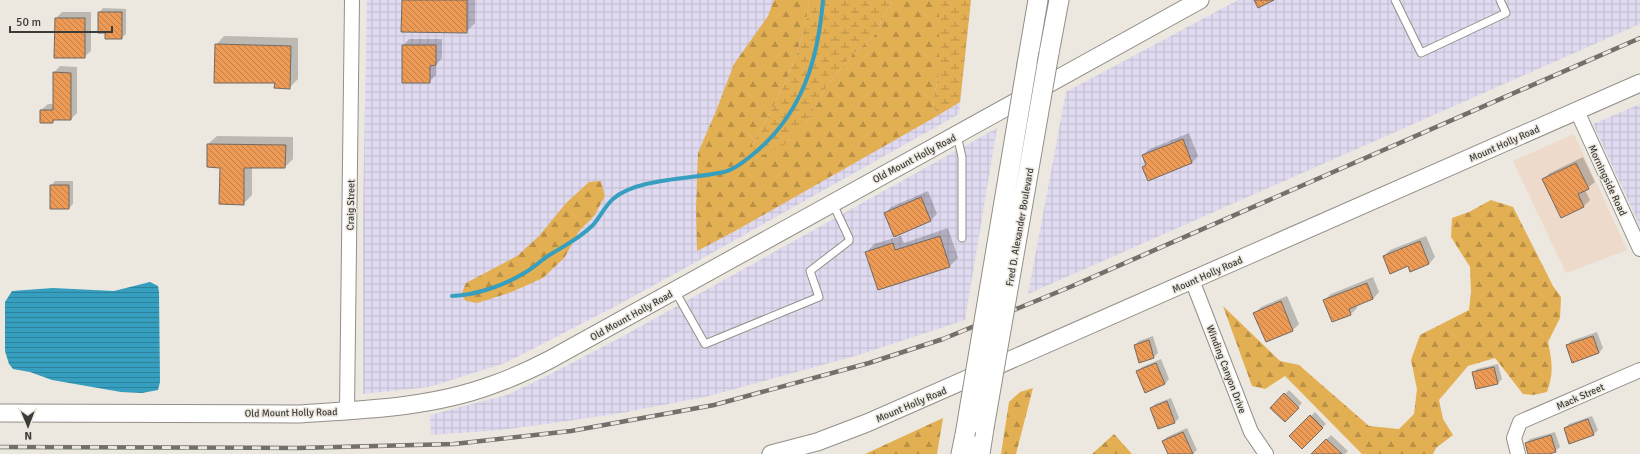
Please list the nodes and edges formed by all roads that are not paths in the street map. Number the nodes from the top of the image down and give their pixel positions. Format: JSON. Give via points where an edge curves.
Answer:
{"nodes":[{"id":1,"x":353,"y":0,"type":"edge"},
{"id":2,"x":1038,"y":0,"type":"edge"},
{"id":3,"x":1059,"y":0,"type":"edge"},
{"id":4,"x":1200,"y":0,"type":"edge"},
{"id":5,"x":1395,"y":0,"type":"edge"},
{"id":6,"x":1500,"y":0,"type":"edge"},
{"id":7,"x":1640,"y":83,"type":"edge"},
{"id":8,"x":1577,"y":111,"type":"junction"},
{"id":9,"x":957,"y":135,"type":"junction"},
{"id":10,"x":833,"y":202,"type":"junction"},
{"id":11,"x":962,"y":238,"type":"dead end"},
{"id":12,"x":1640,"y":249,"type":"edge"},
{"id":13,"x":1192,"y":280,"type":"junction"},
{"id":14,"x":675,"y":291,"type":"junction"},
{"id":15,"x":1640,"y":370,"type":"edge"},
{"id":16,"x":347,"y":410,"type":"junction"},
{"id":17,"x":0,"y":413,"type":"edge"},
{"id":18,"x":771,"y":454,"type":"edge"},
{"id":19,"x":961,"y":454,"type":"edge"},
{"id":20,"x":980,"y":454,"type":"edge"},
{"id":21,"x":1266,"y":454,"type":"edge"},
{"id":22,"x":1518,"y":454,"type":"edge"}],
"edges":[{"from":1,"to":16,"type":"street","name":"Craig Street"},
{"from":2,"to":19,"type":"main road","name":"Fred D. Alexander Boulevard","bridge":true},
{"from":3,"to":20,"type":"main road","name":"Fred D. Alexander Boulevard","bridge":true},
{"from":4,"to":9,"type":"street","name":"Old Mount Holly Road"},
{"from":5,"to":6,"type":"lane","via":[[1421,53],[1506,13]]},
{"from":7,"to":8,"type":"street","name":"Mount Holly Road"},
{"from":8,"to":12,"type":"street","name":"Morningside Road"},
{"from":8,"to":13,"type":"street","name":"Mount Holly Road"},
{"from":9,"to":10,"type":"street","name":"Old Mount Holly Road"},
{"from":9,"to":11,"type":"lane","via":[[962,157]]},
{"from":10,"to":14,"type":"street","name":"Old Mount Holly Road"},
{"from":10,"to":14,"type":"lane","via":[[849,240],[810,271],[819,297],[705,344]]},
{"from":13,"to":18,"type":"street","name":"Mount Holly Road","via":[[867,423],[817,442]]},
{"from":13,"to":21,"type":"street","name":"Winding Canyon Drive","via":[[1251,432]]},
{"from":14,"to":16,"type":"street","name":"Old Mount Holly Road","via":[[551,360],[491,386],[407,405]]},
{"from":15,"to":22,"type":"street","name":"Mack Street","via":[[1520,422],[1514,438]]},
{"from":16,"to":17,"type":"street","name":"Old Mount Holly Road","via":[[296,414]]}]}
